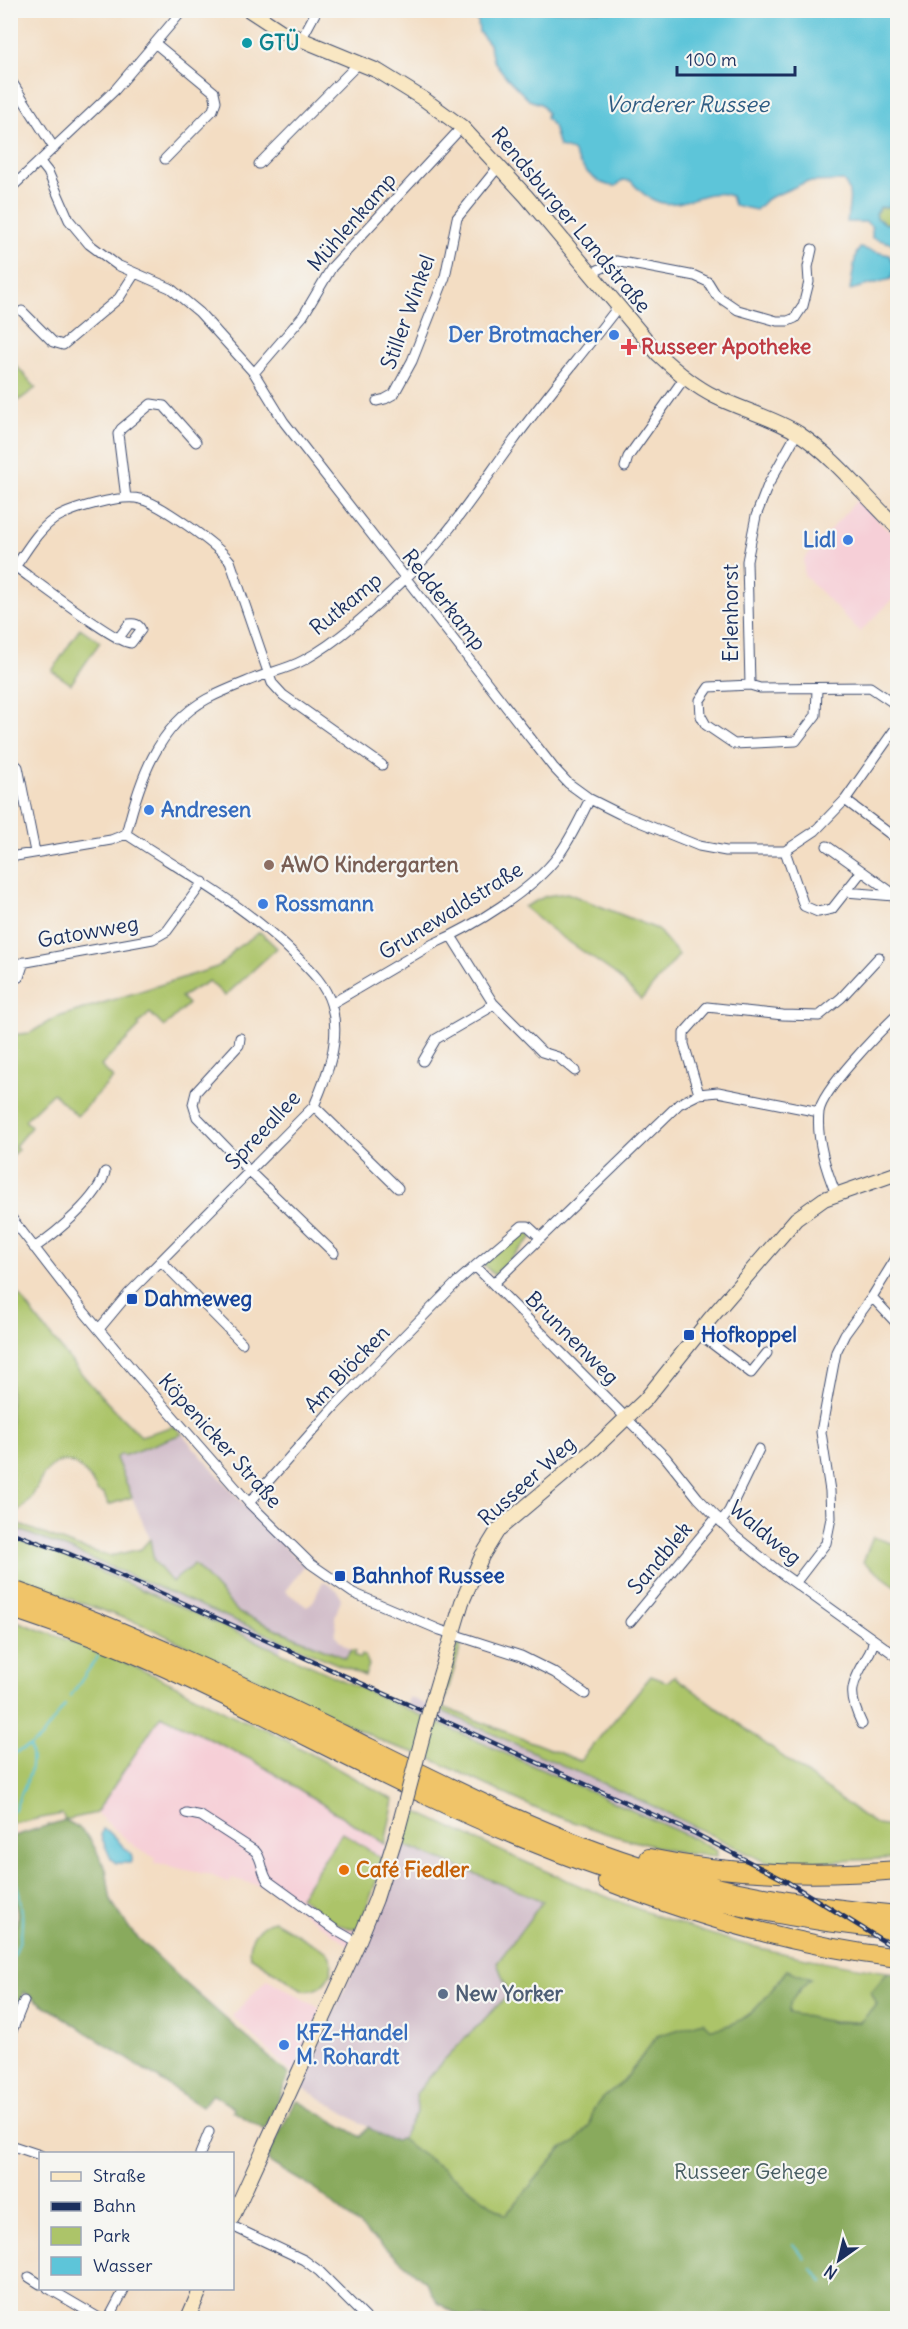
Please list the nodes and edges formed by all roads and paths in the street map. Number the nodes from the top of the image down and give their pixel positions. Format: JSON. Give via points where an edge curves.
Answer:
{"nodes":[{"id":1,"x":183,"y":10,"type":"edge"},
{"id":2,"x":249,"y":10,"type":"edge"},
{"id":3,"x":317,"y":10,"type":"edge"},
{"id":4,"x":301,"y":40,"type":"junction"},
{"id":5,"x":156,"y":44,"type":"junction"},
{"id":6,"x":359,"y":63,"type":"junction"},
{"id":7,"x":10,"y":80,"type":"edge"},
{"id":8,"x":462,"y":127,"type":"junction"},
{"id":9,"x":54,"y":148,"type":"junction"},
{"id":10,"x":165,"y":159,"type":"dead end"},
{"id":11,"x":40,"y":162,"type":"junction"},
{"id":12,"x":259,"y":164,"type":"dead end"},
{"id":13,"x":499,"y":166,"type":"junction"},
{"id":14,"x":10,"y":189,"type":"edge"},
{"id":15,"x":812,"y":249,"type":"dead end"},
{"id":16,"x":135,"y":273,"type":"junction"},
{"id":17,"x":590,"y":274,"type":"junction"},
{"id":18,"x":618,"y":308,"type":"junction"},
{"id":19,"x":22,"y":311,"type":"dead end"},
{"id":20,"x":254,"y":373,"type":"junction"},
{"id":21,"x":685,"y":377,"type":"junction"},
{"id":22,"x":377,"y":401,"type":"dead end"},
{"id":23,"x":797,"y":433,"type":"junction"},
{"id":24,"x":196,"y":442,"type":"dead end"},
{"id":25,"x":625,"y":467,"type":"dead end"},
{"id":26,"x":126,"y":498,"type":"junction"},
{"id":27,"x":897,"y":528,"type":"edge"},
{"id":28,"x":13,"y":571,"type":"edge"},
{"id":29,"x":405,"y":579,"type":"junction"},
{"id":30,"x":117,"y":639,"type":"dead end"},
{"id":31,"x":268,"y":672,"type":"junction"},
{"id":32,"x":750,"y":685,"type":"junction"},
{"id":33,"x":817,"y":689,"type":"junction"},
{"id":34,"x":897,"y":706,"type":"edge"},
{"id":35,"x":897,"y":725,"type":"edge"},
{"id":36,"x":10,"y":760,"type":"edge"},
{"id":37,"x":382,"y":765,"type":"dead end"},
{"id":38,"x":590,"y":799,"type":"junction"},
{"id":39,"x":844,"y":800,"type":"junction"},
{"id":40,"x":126,"y":834,"type":"junction"},
{"id":41,"x":897,"y":840,"type":"edge"},
{"id":42,"x":827,"y":846,"type":"dead end"},
{"id":43,"x":785,"y":851,"type":"junction"},
{"id":44,"x":35,"y":852,"type":"junction"},
{"id":45,"x":10,"y":856,"type":"edge"},
{"id":46,"x":862,"y":871,"type":"junction"},
{"id":47,"x":203,"y":882,"type":"junction"},
{"id":48,"x":846,"y":892,"type":"junction"},
{"id":49,"x":897,"y":897,"type":"edge"},
{"id":50,"x":451,"y":936,"type":"junction"},
{"id":51,"x":879,"y":957,"type":"dead end"},
{"id":52,"x":24,"y":962,"type":"junction"},
{"id":53,"x":10,"y":965,"type":"edge"},
{"id":54,"x":10,"y":980,"type":"edge"},
{"id":55,"x":493,"y":1003,"type":"junction"},
{"id":56,"x":331,"y":1004,"type":"junction"},
{"id":57,"x":897,"y":1014,"type":"edge"},
{"id":58,"x":240,"y":1038,"type":"dead end"},
{"id":59,"x":423,"y":1061,"type":"dead end"},
{"id":60,"x":575,"y":1071,"type":"dead end"},
{"id":61,"x":699,"y":1094,"type":"junction"},
{"id":62,"x":314,"y":1106,"type":"junction"},
{"id":63,"x":819,"y":1112,"type":"junction"},
{"id":64,"x":249,"y":1171,"type":"junction"},
{"id":65,"x":105,"y":1172,"type":"dead end"},
{"id":66,"x":897,"y":1173,"type":"edge"},
{"id":67,"x":398,"y":1188,"type":"dead end"},
{"id":68,"x":836,"y":1194,"type":"junction"},
{"id":69,"x":10,"y":1216,"type":"edge"},
{"id":70,"x":540,"y":1238,"type":"junction"},
{"id":71,"x":34,"y":1248,"type":"junction"},
{"id":72,"x":334,"y":1253,"type":"dead end"},
{"id":73,"x":897,"y":1255,"type":"edge"},
{"id":74,"x":160,"y":1262,"type":"junction"},
{"id":75,"x":475,"y":1266,"type":"junction"},
{"id":76,"x":493,"y":1284,"type":"junction"},
{"id":77,"x":872,"y":1297,"type":"junction"},
{"id":78,"x":897,"y":1325,"type":"edge"},
{"id":79,"x":99,"y":1329,"type":"junction"},
{"id":80,"x":698,"y":1333,"type":"junction"},
{"id":81,"x":242,"y":1343,"type":"dead end"},
{"id":82,"x":767,"y":1353,"type":"dead end"},
{"id":83,"x":625,"y":1418,"type":"junction"},
{"id":84,"x":759,"y":1449,"type":"dead end"},
{"id":85,"x":249,"y":1503,"type":"junction"},
{"id":86,"x":719,"y":1520,"type":"junction"},
{"id":87,"x":796,"y":1582,"type":"junction"},
{"id":88,"x":10,"y":1589,"type":"edge"},
{"id":89,"x":10,"y":1608,"type":"edge"},
{"id":90,"x":630,"y":1622,"type":"dead end"},
{"id":91,"x":451,"y":1633,"type":"junction"},
{"id":92,"x":873,"y":1639,"type":"junction"},
{"id":93,"x":897,"y":1656,"type":"edge"},
{"id":94,"x":585,"y":1694,"type":"dead end"},
{"id":95,"x":862,"y":1725,"type":"dead end"},
{"id":96,"x":186,"y":1813,"type":"dead end"},
{"id":97,"x":554,"y":1834,"type":"junction"},
{"id":98,"x":539,"y":1845,"type":"junction"},
{"id":99,"x":897,"y":1870,"type":"edge"},
{"id":100,"x":897,"y":1915,"type":"edge"},
{"id":101,"x":897,"y":1930,"type":"edge"},
{"id":102,"x":358,"y":1943,"type":"junction"},
{"id":103,"x":897,"y":1958,"type":"edge"},
{"id":104,"x":24,"y":2001,"type":"dead end"},
{"id":105,"x":10,"y":2043,"type":"edge"},
{"id":106,"x":209,"y":2132,"type":"dead end"},
{"id":107,"x":10,"y":2145,"type":"edge"},
{"id":108,"x":201,"y":2152,"type":"edge"},
{"id":109,"x":39,"y":2155,"type":"edge"},
{"id":110,"x":234,"y":2214,"type":"edge"},
{"id":111,"x":234,"y":2227,"type":"edge"},
{"id":112,"x":29,"y":2277,"type":"dead end"},
{"id":113,"x":39,"y":2283,"type":"edge"},
{"id":114,"x":50,"y":2290,"type":"edge"},
{"id":115,"x":124,"y":2290,"type":"edge"},
{"id":116,"x":201,"y":2290,"type":"edge"},
{"id":117,"x":99,"y":2319,"type":"edge"},
{"id":118,"x":109,"y":2319,"type":"edge"},
{"id":119,"x":188,"y":2319,"type":"edge"},
{"id":120,"x":366,"y":2319,"type":"edge"}],
"edges":[{"from":1,"to":5,"type":"street"},
{"from":2,"to":4,"type":"street","name":"Rendsburger Landstraße"},
{"from":3,"to":4,"type":"street"},
{"from":4,"to":6,"type":"street","name":"Rendsburger Landstraße"},
{"from":5,"to":9,"type":"street"},
{"from":5,"to":10,"type":"street","via":[[214,92],[216,101],[213,110]]},
{"from":6,"to":8,"type":"street","name":"Rendsburger Landstraße","via":[[394,80]]},
{"from":6,"to":12,"type":"street"},
{"from":7,"to":9,"type":"street"},
{"from":8,"to":13,"type":"street","name":"Rendsburger Landstraße"},
{"from":8,"to":20,"type":"street","name":"Mühlenkamp","via":[[332,267],[303,316]]},
{"from":9,"to":11,"type":"street"},
{"from":11,"to":14,"type":"street"},
{"from":11,"to":16,"type":"street","name":"Redderkamp","via":[[78,233],[117,266]]},
{"from":13,"to":17,"type":"street","name":"Rendsburger Landstraße"},
{"from":13,"to":22,"type":"street","name":"Stiller Winkel","via":[[456,218],[445,277],[412,361],[394,394]]},
{"from":15,"to":17,"type":"street","via":[[803,306],[788,321],[738,310],[716,295],[708,282],[695,276],[616,261]]},
{"from":16,"to":19,"type":"street","via":[[119,298],[63,345],[53,342]]},
{"from":16,"to":20,"type":"street","name":"Redderkamp","via":[[170,288],[200,312]]},
{"from":17,"to":18,"type":"street","name":"Rendsburger Landstraße"},
{"from":18,"to":21,"type":"street","name":"Rendsburger Landstraße","via":[[659,355]]},
{"from":18,"to":29,"type":"street","name":"Rutkamp"},
{"from":20,"to":29,"type":"street","name":"Redderkamp","via":[[284,422]]},
{"from":21,"to":23,"type":"street","name":"Rendsburger Landstraße","via":[[714,396]]},
{"from":21,"to":25,"type":"street","via":[[628,457]]},
{"from":23,"to":27,"type":"street","name":"Rendsburger Landstraße","via":[[831,458]]},
{"from":23,"to":32,"type":"street","name":"Erlenhorst","via":[[768,485],[756,516],[747,561]]},
{"from":24,"to":26,"type":"street","via":[[164,406],[151,404],[118,434]]},
{"from":26,"to":28,"type":"street","via":[[67,511],[56,518],[44,528]]},
{"from":26,"to":31,"type":"street","via":[[154,504],[225,556],[236,576]]},
{"from":28,"to":30,"type":"street"},
{"from":29,"to":31,"type":"street","name":"Rutkamp","via":[[338,638],[303,661]]},
{"from":29,"to":38,"type":"street","name":"Redderkamp","via":[[553,767]]},
{"from":31,"to":37,"type":"street","via":[[283,695]]},
{"from":31,"to":40,"type":"street","name":"Rutkamp","via":[[207,699],[171,729],[143,776]]},
{"from":32,"to":33,"type":"street","name":"Erlenhorst"},
{"from":32,"to":33,"type":"street","via":[[710,687],[700,700],[706,725],[734,744],[796,741],[816,715]]},
{"from":33,"to":34,"type":"street","name":"Erlenhorst","via":[[870,687]]},
{"from":35,"to":39,"type":"street"},
{"from":36,"to":44,"type":"street","via":[[18,767]]},
{"from":38,"to":43,"type":"street","name":"Redderkamp","via":[[699,846],[726,851]]},
{"from":38,"to":50,"type":"street","name":"Grunewaldstraße","via":[[559,855],[540,877],[514,898]]},
{"from":39,"to":41,"type":"street"},
{"from":39,"to":43,"type":"street","via":[[815,831]]},
{"from":40,"to":44,"type":"street"},
{"from":40,"to":47,"type":"street","name":"Spreeallee"},
{"from":42,"to":46,"type":"street"},
{"from":43,"to":48,"type":"street","via":[[804,906],[818,912],[832,909]]},
{"from":44,"to":45,"type":"street"},
{"from":46,"to":48,"type":"street"},
{"from":46,"to":49,"type":"street"},
{"from":47,"to":52,"type":"street","name":"Gatowweg","via":[[167,931],[153,939]]},
{"from":47,"to":56,"type":"street","name":"Spreeallee","via":[[272,932],[319,980]]},
{"from":48,"to":49,"type":"street"},
{"from":50,"to":55,"type":"street"},
{"from":50,"to":56,"type":"street","name":"Grunewaldstraße"},
{"from":51,"to":61,"type":"street","via":[[819,1016],[707,1007],[684,1033]]},
{"from":52,"to":53,"type":"street","name":"Gatowweg"},
{"from":52,"to":54,"type":"street","name":"Gatowweg","via":[[19,977]]},
{"from":55,"to":59,"type":"street","via":[[436,1039]]},
{"from":55,"to":60,"type":"street","via":[[542,1052],[558,1057]]},
{"from":56,"to":62,"type":"street","name":"Spreeallee","via":[[332,1056]]},
{"from":57,"to":63,"type":"street","via":[[842,1076]]},
{"from":58,"to":64,"type":"street","via":[[239,1045],[198,1089],[193,1104],[197,1117]]},
{"from":61,"to":63,"type":"street","via":[[729,1094]]},
{"from":61,"to":70,"type":"street","via":[[670,1110]]},
{"from":62,"to":64,"type":"street","name":"Spreeallee"},
{"from":62,"to":67,"type":"street"},
{"from":63,"to":68,"type":"street","via":[[824,1157]]},
{"from":64,"to":72,"type":"street"},
{"from":64,"to":74,"type":"street","name":"Spreeallee"},
{"from":65,"to":71,"type":"street","via":[[92,1196]]},
{"from":66,"to":68,"type":"street","name":"Russeer Weg"},
{"from":68,"to":80,"type":"street","name":"Russeer Weg","via":[[796,1219]]},
{"from":69,"to":71,"type":"street","name":"Köpenicker Straße"},
{"from":70,"to":75,"type":"street","name":"Am Blöcken","via":[[528,1226],[522,1226]]},
{"from":70,"to":76,"type":"street"},
{"from":71,"to":79,"type":"street","name":"Köpenicker Straße"},
{"from":73,"to":77,"type":"street"},
{"from":74,"to":79,"type":"street","name":"Spreeallee"},
{"from":74,"to":81,"type":"street"},
{"from":75,"to":76,"type":"street"},
{"from":75,"to":85,"type":"street","name":"Am Blöcken","via":[[334,1407]]},
{"from":76,"to":83,"type":"street","name":"Brunnenweg"},
{"from":77,"to":78,"type":"street"},
{"from":77,"to":87,"type":"street","via":[[836,1352],[821,1432],[831,1518],[826,1544]]},
{"from":79,"to":85,"type":"street","name":"Köpenicker Straße"},
{"from":80,"to":82,"type":"street","via":[[751,1373]]},
{"from":80,"to":83,"type":"street","name":"Russeer Weg","via":[[645,1400]]},
{"from":83,"to":86,"type":"street","name":"Waldweg","via":[[666,1458]]},
{"from":83,"to":91,"type":"street","name":"Russeer Weg","via":[[493,1537],[472,1576]]},
{"from":84,"to":86,"type":"street","name":"Sandblek","via":[[737,1495]]},
{"from":85,"to":91,"type":"street","name":"Köpenicker Straße","via":[[311,1564],[350,1592]]},
{"from":86,"to":87,"type":"street","name":"Waldweg"},
{"from":86,"to":90,"type":"street","name":"Sandblek"},
{"from":87,"to":92,"type":"street","name":"Waldweg"},
{"from":88,"to":97,"type":"highway","via":[[144,1640]]},
{"from":89,"to":98,"type":"highway","via":[[151,1661],[456,1810]]},
{"from":91,"to":94,"type":"street","name":"Köpenicker Straße","via":[[536,1663]]},
{"from":91,"to":102,"type":"street","name":"Russeer Weg","bridge":true,"via":[[399,1826]]},
{"from":92,"to":93,"type":"street","name":"Waldweg"},
{"from":92,"to":95,"type":"street","via":[[852,1687]]},
{"from":96,"to":102,"type":"street","via":[[201,1816],[255,1851],[268,1881]]},
{"from":97,"to":99,"type":"highway","via":[[661,1860],[741,1871],[831,1874]]},
{"from":97,"to":100,"type":"highway","via":[[654,1870],[735,1891]]},
{"from":98,"to":101,"type":"highway","via":[[712,1900],[812,1920]]},
{"from":98,"to":103,"type":"highway","via":[[602,1878],[720,1922],[819,1946]]},
{"from":102,"to":110,"type":"street","name":"Russeer Weg"},
{"from":104,"to":105,"type":"street"},
{"from":106,"to":108,"type":"street"},
{"from":107,"to":109,"type":"street"},
{"from":111,"to":120,"type":"street","via":[[304,2260]]},
{"from":112,"to":113,"type":"street"},
{"from":114,"to":117,"type":"street"},
{"from":115,"to":118,"type":"street"},
{"from":116,"to":119,"type":"street"}]}
